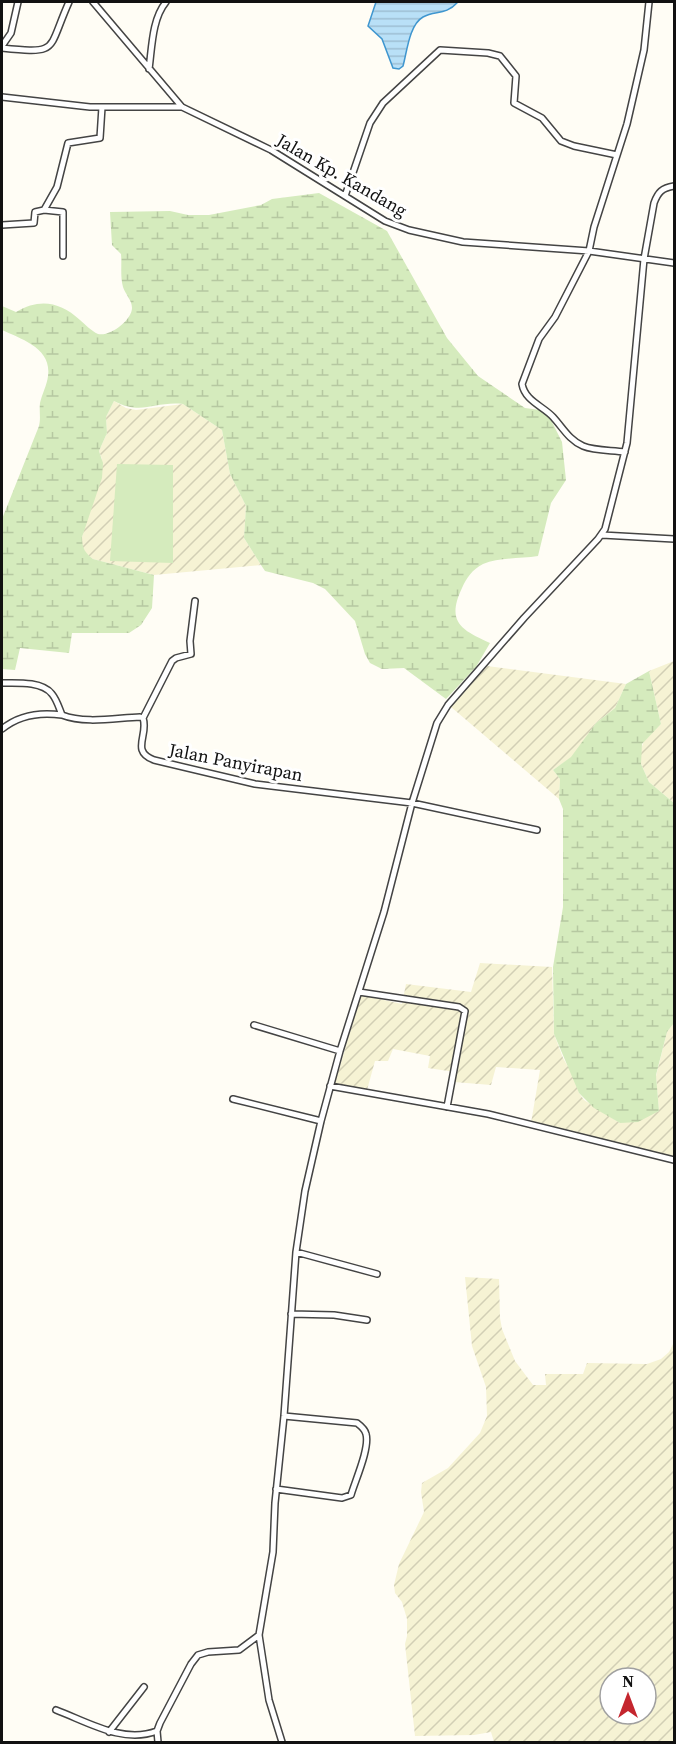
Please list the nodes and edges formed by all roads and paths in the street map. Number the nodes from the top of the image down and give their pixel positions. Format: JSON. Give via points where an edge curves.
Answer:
{"nodes":[{"id":1,"x":18,"y":2,"type":"edge"},
{"id":2,"x":69,"y":2,"type":"edge"},
{"id":3,"x":93,"y":2,"type":"edge"},
{"id":4,"x":166,"y":2,"type":"edge"},
{"id":5,"x":649,"y":2,"type":"edge"},
{"id":6,"x":2,"y":47,"type":"edge"},
{"id":7,"x":149,"y":69,"type":"junction"},
{"id":8,"x":2,"y":97,"type":"edge"},
{"id":9,"x":102,"y":106,"type":"junction"},
{"id":10,"x":183,"y":107,"type":"junction"},
{"id":11,"x":616,"y":155,"type":"junction"},
{"id":12,"x":675,"y":186,"type":"edge"},
{"id":13,"x":345,"y":196,"type":"junction"},
{"id":14,"x":44,"y":210,"type":"junction"},
{"id":15,"x":2,"y":225,"type":"edge"},
{"id":16,"x":589,"y":251,"type":"junction"},
{"id":17,"x":63,"y":256,"type":"dead end"},
{"id":18,"x":644,"y":259,"type":"junction"},
{"id":19,"x":675,"y":263,"type":"edge"},
{"id":20,"x":625,"y":452,"type":"junction"},
{"id":21,"x":602,"y":535,"type":"junction"},
{"id":22,"x":675,"y":539,"type":"edge"},
{"id":23,"x":195,"y":601,"type":"dead end"},
{"id":24,"x":2,"y":683,"type":"edge"},
{"id":25,"x":62,"y":715,"type":"junction"},
{"id":26,"x":143,"y":718,"type":"junction"},
{"id":27,"x":2,"y":729,"type":"edge"},
{"id":28,"x":412,"y":803,"type":"junction"},
{"id":29,"x":537,"y":831,"type":"dead end"},
{"id":30,"x":359,"y":992,"type":"junction"},
{"id":31,"x":254,"y":1025,"type":"dead end"},
{"id":32,"x":340,"y":1051,"type":"junction"},
{"id":33,"x":330,"y":1086,"type":"junction"},
{"id":34,"x":233,"y":1099,"type":"dead end"},
{"id":35,"x":447,"y":1107,"type":"junction"},
{"id":36,"x":321,"y":1121,"type":"junction"},
{"id":37,"x":675,"y":1160,"type":"edge"},
{"id":38,"x":296,"y":1252,"type":"junction"},
{"id":39,"x":377,"y":1275,"type":"dead end"},
{"id":40,"x":291,"y":1314,"type":"junction"},
{"id":41,"x":368,"y":1320,"type":"dead end"},
{"id":42,"x":284,"y":1416,"type":"junction"},
{"id":43,"x":276,"y":1489,"type":"junction"},
{"id":44,"x":259,"y":1635,"type":"junction"},
{"id":45,"x":144,"y":1687,"type":"dead end"},
{"id":46,"x":56,"y":1710,"type":"dead end"},
{"id":47,"x":157,"y":1731,"type":"junction"},
{"id":48,"x":109,"y":1732,"type":"junction"},
{"id":49,"x":158,"y":1743,"type":"edge"},
{"id":50,"x":282,"y":1743,"type":"edge"}],
"edges":[{"from":1,"to":6,"type":"street","via":[[11,33]]},
{"from":2,"to":6,"type":"street","via":[[53,42],[46,49]]},
{"from":3,"to":7,"type":"street"},
{"from":4,"to":7,"type":"street","via":[[155,26]]},
{"from":5,"to":11,"type":"street","via":[[642,62]]},
{"from":7,"to":10,"type":"street"},
{"from":8,"to":9,"type":"street","name":"Jalan Kp. Kandang"},
{"from":9,"to":10,"type":"street","name":"Jalan Kp. Kandang"},
{"from":9,"to":14,"type":"street","via":[[100,138],[68,143],[57,187]]},
{"from":10,"to":13,"type":"street","name":"Jalan Kp. Kandang","via":[[271,150]]},
{"from":11,"to":13,"type":"street","via":[[561,141],[542,118],[514,103],[516,76],[500,56],[440,50],[383,103],[370,123]]},
{"from":11,"to":16,"type":"street"},
{"from":12,"to":18,"type":"street","via":[[662,189],[657,195]]},
{"from":13,"to":16,"type":"street","name":"Jalan Kp. Kandang","via":[[396,226],[446,239]]},
{"from":14,"to":15,"type":"street","via":[[35,212],[33,224]]},
{"from":14,"to":17,"type":"street","via":[[63,212]]},
{"from":16,"to":18,"type":"street","name":"Jalan Kp. Kandang"},
{"from":16,"to":20,"type":"street","via":[[539,339],[522,384],[526,395],[576,443],[586,448]]},
{"from":18,"to":19,"type":"street","name":"Jalan Kp. Kandang"},
{"from":18,"to":20,"type":"street"},
{"from":20,"to":21,"type":"street"},
{"from":21,"to":22,"type":"street"},
{"from":21,"to":28,"type":"street","via":[[444,710],[433,730]]},
{"from":23,"to":26,"type":"street","via":[[191,654],[172,661]]},
{"from":24,"to":25,"type":"street","via":[[48,690]]},
{"from":25,"to":26,"type":"street","via":[[78,720]]},
{"from":25,"to":27,"type":"street","via":[[39,713]]},
{"from":26,"to":28,"type":"street","name":"Jalan Panyirapan","via":[[142,750],[154,760],[282,788]]},
{"from":28,"to":29,"type":"street"},
{"from":28,"to":30,"type":"street"},
{"from":30,"to":32,"type":"street"},
{"from":30,"to":35,"type":"street","via":[[465,1011]]},
{"from":31,"to":32,"type":"street"},
{"from":32,"to":33,"type":"street"},
{"from":33,"to":35,"type":"street"},
{"from":33,"to":36,"type":"street"},
{"from":34,"to":36,"type":"street"},
{"from":35,"to":37,"type":"street"},
{"from":36,"to":38,"type":"street"},
{"from":38,"to":39,"type":"street"},
{"from":38,"to":40,"type":"street"},
{"from":40,"to":41,"type":"street"},
{"from":40,"to":42,"type":"street"},
{"from":42,"to":43,"type":"street"},
{"from":42,"to":43,"type":"street","via":[[357,1423],[367,1438],[351,1495],[342,1498]]},
{"from":43,"to":44,"type":"street","via":[[273,1552]]},
{"from":44,"to":47,"type":"street","via":[[238,1650],[198,1655]]},
{"from":44,"to":50,"type":"street","via":[[269,1700]]},
{"from":45,"to":48,"type":"street"},
{"from":46,"to":48,"type":"street"},
{"from":47,"to":48,"type":"street","via":[[127,1737]]},
{"from":47,"to":49,"type":"street"}]}
